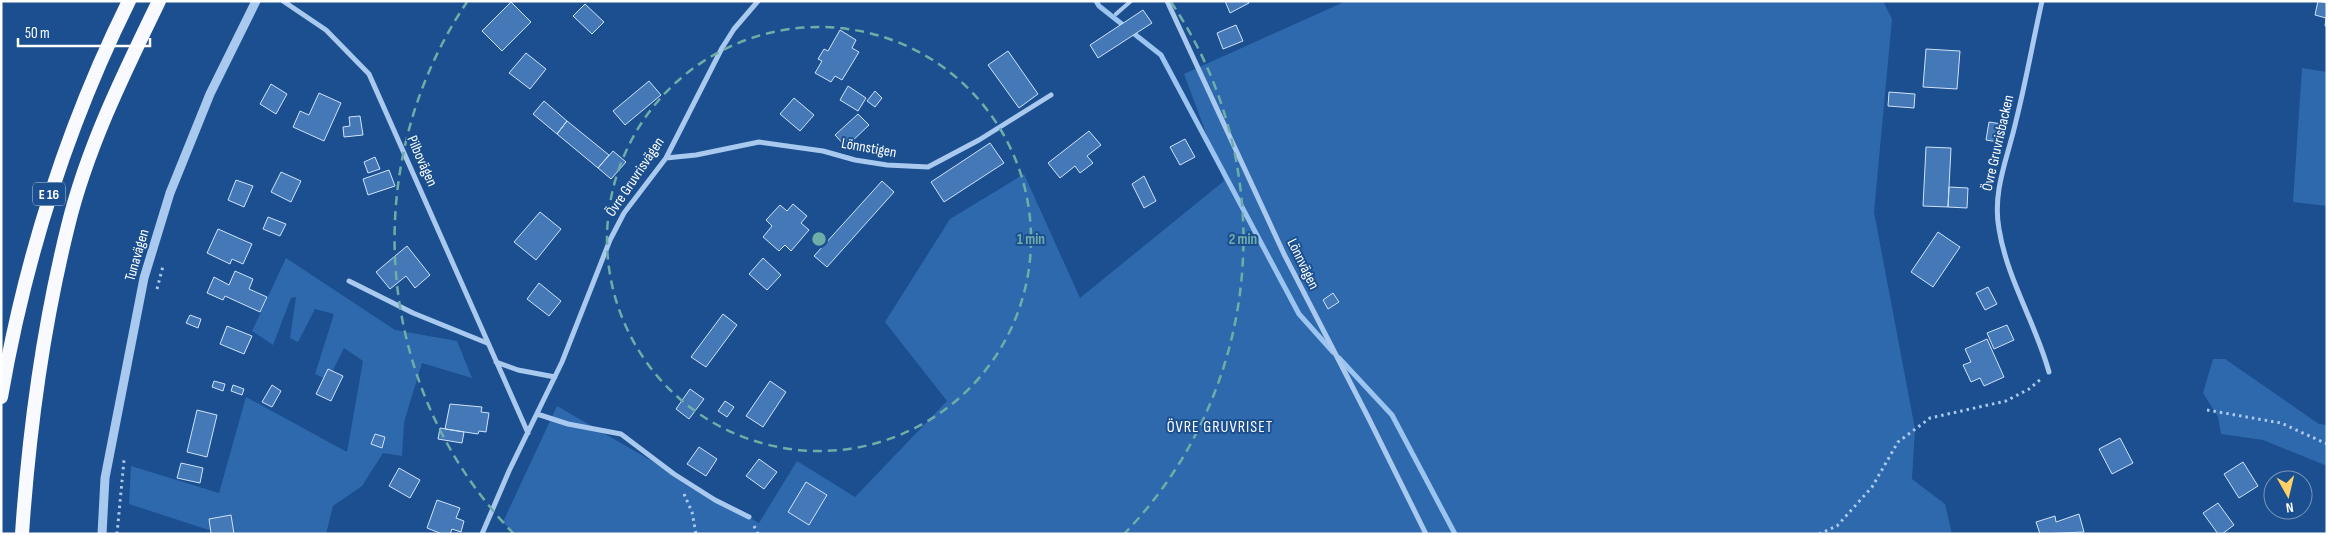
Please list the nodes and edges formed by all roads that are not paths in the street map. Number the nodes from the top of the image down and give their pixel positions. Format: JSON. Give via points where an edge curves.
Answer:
{"nodes":[{"id":1,"x":129,"y":1,"type":"edge"},
{"id":2,"x":159,"y":1,"type":"edge"},
{"id":3,"x":256,"y":1,"type":"edge"},
{"id":4,"x":283,"y":1,"type":"edge"},
{"id":5,"x":758,"y":1,"type":"edge"},
{"id":6,"x":1131,"y":1,"type":"edge"},
{"id":7,"x":1167,"y":1,"type":"edge"},
{"id":8,"x":2042,"y":1,"type":"edge"},
{"id":9,"x":1116,"y":14,"type":"dead end"},
{"id":10,"x":1051,"y":95,"type":"dead end"},
{"id":11,"x":666,"y":158,"type":"junction"},
{"id":12,"x":349,"y":282,"type":"dead end"},
{"id":13,"x":487,"y":343,"type":"junction"},
{"id":14,"x":496,"y":362,"type":"junction"},
{"id":15,"x":2049,"y":372,"type":"road end"},
{"id":16,"x":555,"y":377,"type":"junction"},
{"id":17,"x":1,"y":398,"type":"edge"},
{"id":18,"x":537,"y":414,"type":"junction"},
{"id":19,"x":528,"y":432,"type":"junction"},
{"id":20,"x":749,"y":517,"type":"dead end"},
{"id":21,"x":22,"y":534,"type":"edge"},
{"id":22,"x":102,"y":534,"type":"edge"},
{"id":23,"x":482,"y":534,"type":"edge"},
{"id":24,"x":1426,"y":534,"type":"edge"}],
"edges":[{"from":1,"to":17,"type":"highway","number":"E 16","via":[[87,92],[50,192],[22,294]]},
{"from":2,"to":21,"type":"highway","number":"E 16","via":[[111,106],[68,226],[38,375]]},
{"from":3,"to":22,"type":"street","name":"Tunavägen","via":[[210,94],[170,193],[144,278],[105,478]]},
{"from":4,"to":13,"type":"street","name":"Pilbovägen","via":[[326,30],[369,74]]},
{"from":5,"to":11,"type":"street","name":"Övre Gruvrisvägen","via":[[722,48]]},
{"from":6,"to":9,"type":"lane"},
{"from":7,"to":24,"type":"street","name":"Lönnvägen","via":[[1284,254]]},
{"from":8,"to":15,"type":"street","name":"Övre Gruvrisbacken","via":[[1997,200],[1998,227],[2005,256]]},
{"from":10,"to":11,"type":"street","name":"Lönnstigen","via":[[928,167],[887,165],[759,142]]},
{"from":11,"to":16,"type":"street","name":"Övre Gruvrisvägen","via":[[624,213],[610,240]]},
{"from":12,"to":13,"type":"street"},
{"from":13,"to":14,"type":"street","name":"Pilbovägen"},
{"from":14,"to":16,"type":"street"},
{"from":14,"to":19,"type":"street","name":"Pilbovägen"},
{"from":16,"to":18,"type":"street","name":"Övre Gruvrisvägen"},
{"from":18,"to":19,"type":"street","name":"Övre Gruvrisvägen"},
{"from":18,"to":20,"type":"street","via":[[568,424],[621,434],[674,474]]},
{"from":19,"to":23,"type":"street"}]}
